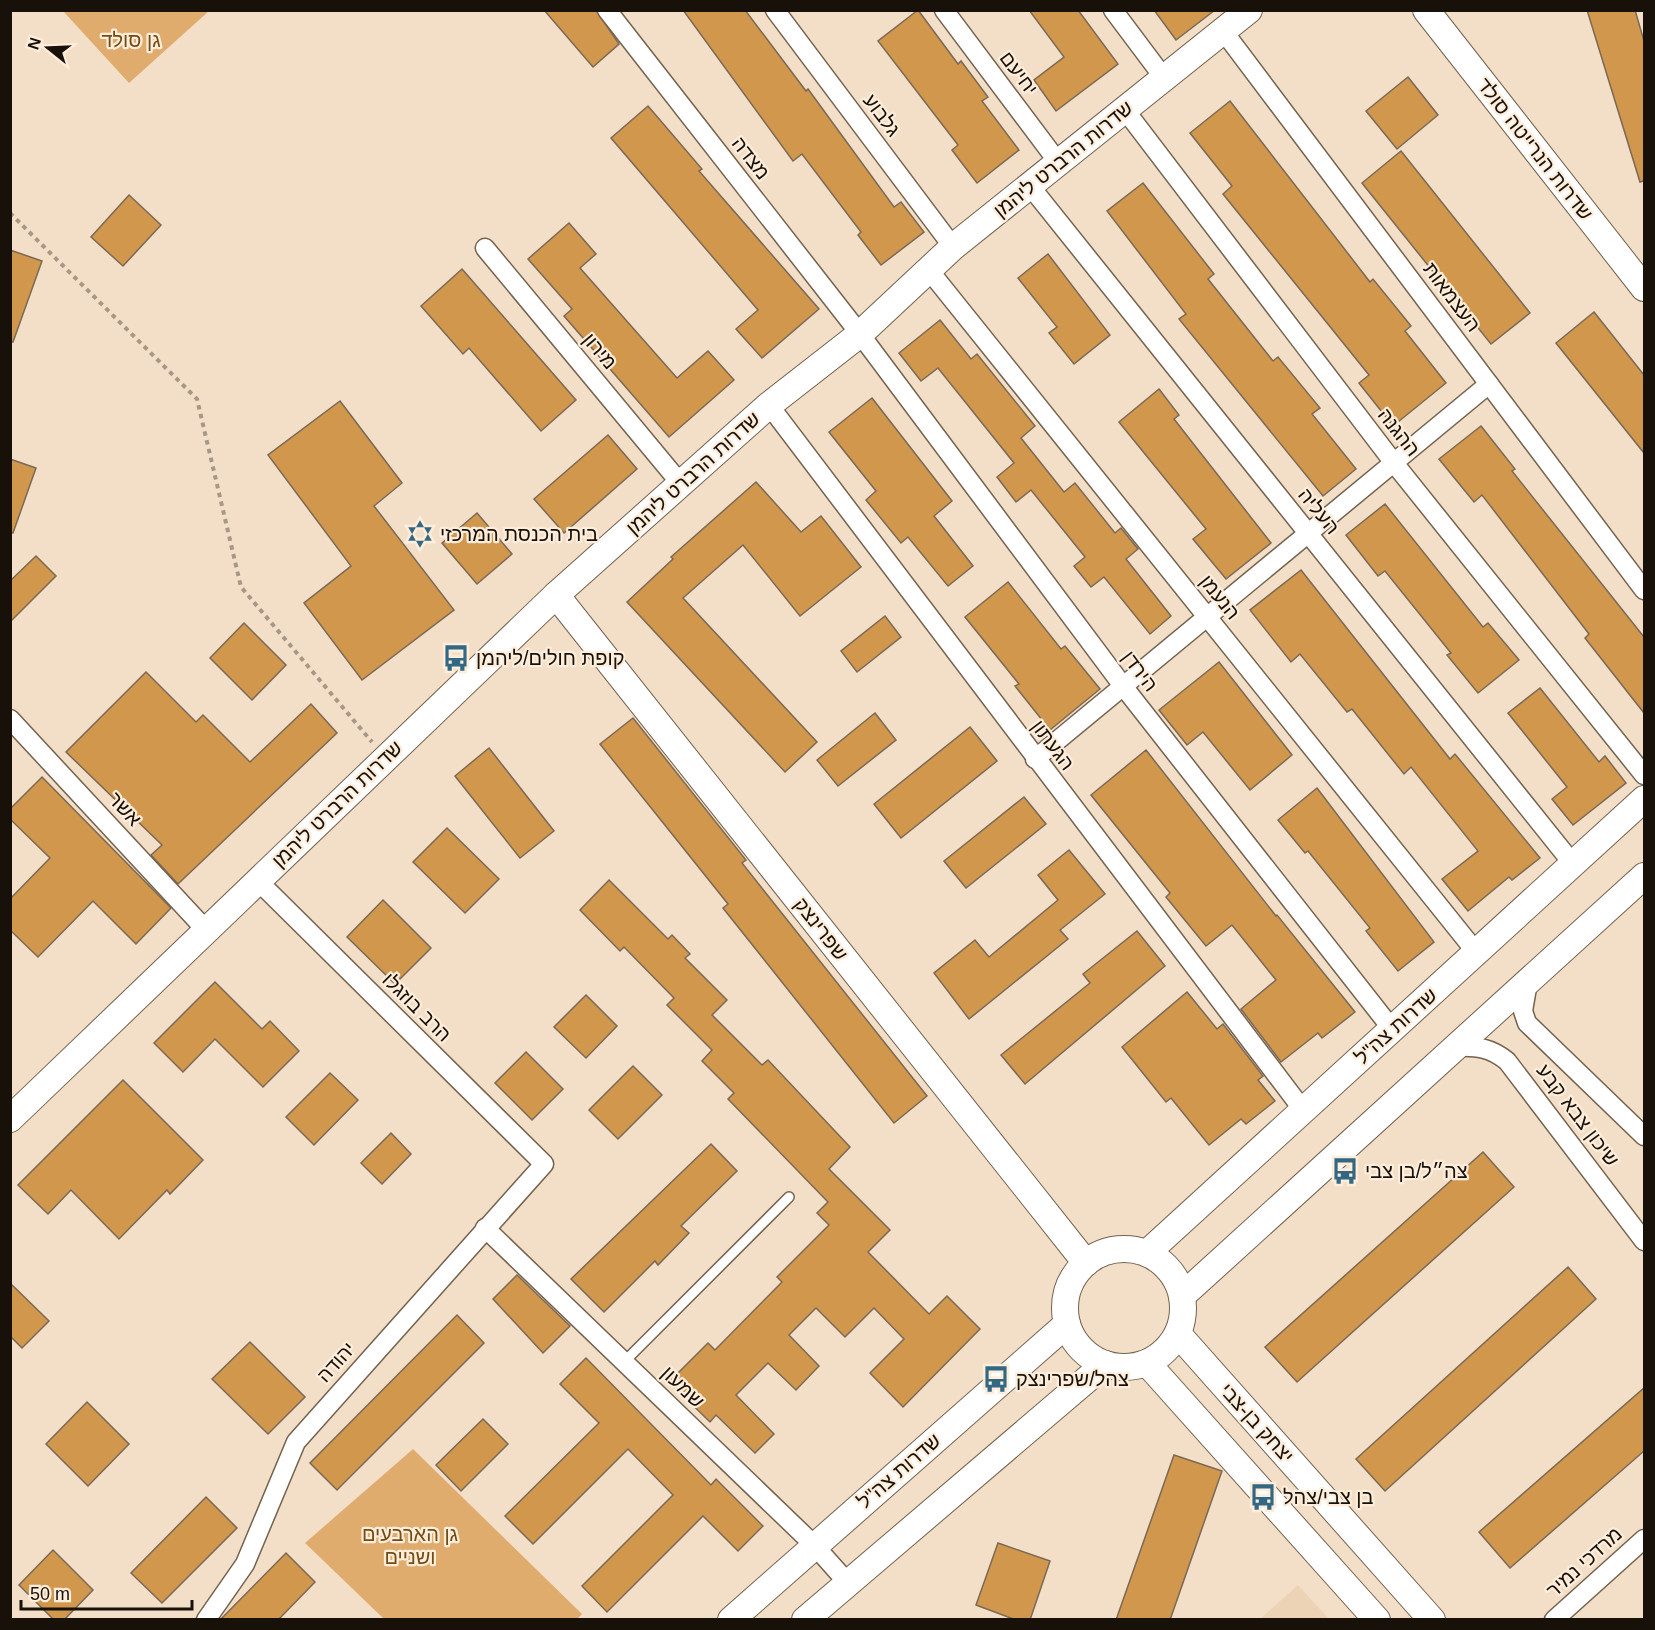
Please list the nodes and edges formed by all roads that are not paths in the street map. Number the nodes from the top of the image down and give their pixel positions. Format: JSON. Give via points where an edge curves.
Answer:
{"nodes":[{"id":1,"x":607,"y":10,"type":"edge"},
{"id":2,"x":775,"y":10,"type":"edge"},
{"id":3,"x":944,"y":10,"type":"edge"},
{"id":4,"x":1113,"y":10,"type":"edge"},
{"id":5,"x":1249,"y":10,"type":"edge"},
{"id":6,"x":1426,"y":10,"type":"edge"},
{"id":7,"x":1224,"y":32,"type":"junction"},
{"id":8,"x":1164,"y":78,"type":"junction"},
{"id":9,"x":1125,"y":110,"type":"junction"},
{"id":10,"x":1058,"y":162,"type":"junction"},
{"id":11,"x":1030,"y":186,"type":"junction"},
{"id":12,"x":953,"y":247,"type":"junction"},
{"id":13,"x":485,"y":248,"type":"dead end"},
{"id":14,"x":928,"y":269,"type":"junction"},
{"id":15,"x":1644,"y":288,"type":"edge"},
{"id":16,"x":860,"y":334,"type":"junction"},
{"id":17,"x":1489,"y":384,"type":"junction"},
{"id":18,"x":769,"y":405,"type":"junction"},
{"id":19,"x":1394,"y":463,"type":"junction"},
{"id":20,"x":681,"y":484,"type":"junction"},
{"id":21,"x":1308,"y":534,"type":"junction"},
{"id":22,"x":1644,"y":590,"type":"edge"},
{"id":23,"x":556,"y":595,"type":"junction"},
{"id":24,"x":1208,"y":617,"type":"junction"},
{"id":25,"x":1124,"y":686,"type":"junction"},
{"id":26,"x":10,"y":719,"type":"edge"},
{"id":27,"x":1035,"y":759,"type":"junction"},
{"id":28,"x":1644,"y":775,"type":"edge"},
{"id":29,"x":1644,"y":799,"type":"edge"},
{"id":30,"x":1573,"y":864,"type":"junction"},
{"id":31,"x":1644,"y":876,"type":"edge"},
{"id":32,"x":258,"y":881,"type":"junction"},
{"id":33,"x":206,"y":930,"type":"junction"},
{"id":34,"x":1476,"y":952,"type":"junction"},
{"id":35,"x":1528,"y":982,"type":"junction"},
{"id":36,"x":1392,"y":1029,"type":"junction"},
{"id":37,"x":1457,"y":1047,"type":"junction"},
{"id":38,"x":1304,"y":1110,"type":"junction"},
{"id":39,"x":10,"y":1119,"type":"edge"},
{"id":40,"x":1644,"y":1136,"type":"edge"},
{"id":41,"x":544,"y":1164,"type":"joint"},
{"id":42,"x":789,"y":1197,"type":"dead end"},
{"id":43,"x":485,"y":1228,"type":"junction"},
{"id":44,"x":1644,"y":1241,"type":"edge"},
{"id":45,"x":1148,"y":1253,"type":"junction"},
{"id":46,"x":1086,"y":1263,"type":"junction"},
{"id":47,"x":1182,"y":1296,"type":"junction"},
{"id":48,"x":1067,"y":1324,"type":"junction"},
{"id":49,"x":1178,"y":1334,"type":"junction"},
{"id":50,"x":624,"y":1362,"type":"junction"},
{"id":51,"x":1147,"y":1363,"type":"junction"},
{"id":52,"x":1105,"y":1364,"type":"junction"},
{"id":53,"x":1644,"y":1539,"type":"edge"},
{"id":54,"x":814,"y":1545,"type":"junction"},
{"id":55,"x":847,"y":1582,"type":"junction"},
{"id":56,"x":206,"y":1620,"type":"edge"},
{"id":57,"x":731,"y":1620,"type":"edge"},
{"id":58,"x":805,"y":1620,"type":"edge"},
{"id":59,"x":1377,"y":1620,"type":"edge"},
{"id":60,"x":1432,"y":1620,"type":"edge"},
{"id":61,"x":1554,"y":1620,"type":"edge"}],
"edges":[{"from":1,"to":16,"type":"street","name":"מצדה"},
{"from":2,"to":12,"type":"street","name":"גלבוע"},
{"from":3,"to":10,"type":"street","name":"יחיעם"},
{"from":4,"to":8,"type":"street"},
{"from":5,"to":7,"type":"street","name":"שדרות הרברט ליהמן"},
{"from":6,"to":15,"type":"street","name":"שדרות הנרייטה סולד"},
{"from":7,"to":8,"type":"street","name":"שדרות הרברט ליהמן"},
{"from":7,"to":17,"type":"street","name":"העצמאות"},
{"from":8,"to":9,"type":"street","name":"שדרות הרברט ליהמן"},
{"from":9,"to":10,"type":"street","name":"שדרות הרברט ליהמן"},
{"from":9,"to":19,"type":"street","name":"ההגנה"},
{"from":10,"to":11,"type":"street","name":"שדרות הרברט ליהמן"},
{"from":11,"to":12,"type":"street","name":"שדרות הרברט ליהמן"},
{"from":11,"to":21,"type":"street","name":"העליה"},
{"from":12,"to":14,"type":"street","name":"שדרות הרברט ליהמן"},
{"from":13,"to":20,"type":"street","name":"מירון"},
{"from":14,"to":16,"type":"street","name":"שדרות הרברט ליהמן"},
{"from":14,"to":24,"type":"street","name":"הנעמן"},
{"from":16,"to":18,"type":"street","name":"שדרות הרברט ליהמן"},
{"from":16,"to":25,"type":"street","name":"הירדן"},
{"from":17,"to":19,"type":"street"},
{"from":17,"to":22,"type":"street","name":"העצמאות"},
{"from":18,"to":20,"type":"street","name":"שדרות הרברט ליהמן"},
{"from":18,"to":27,"type":"street","name":"הגעתון"},
{"from":19,"to":21,"type":"street"},
{"from":19,"to":28,"type":"street","name":"ההגנה"},
{"from":20,"to":23,"type":"street","name":"שדרות הרברט ליהמן"},
{"from":21,"to":24,"type":"street"},
{"from":21,"to":30,"type":"street","name":"העליה"},
{"from":23,"to":32,"type":"street","name":"שדרות הרברט ליהמן"},
{"from":23,"to":46,"type":"street","name":"שפרינצק"},
{"from":24,"to":25,"type":"street"},
{"from":24,"to":34,"type":"street","name":"הנעמן"},
{"from":25,"to":27,"type":"street"},
{"from":25,"to":36,"type":"street","name":"הירדן"},
{"from":26,"to":33,"type":"street","name":"אשר"},
{"from":27,"to":38,"type":"street","name":"הגעתון"},
{"from":29,"to":30,"type":"street","name":"שדרות צה\"ל"},
{"from":30,"to":34,"type":"street","name":"שדרות צה\"ל"},
{"from":31,"to":35,"type":"street"},
{"from":32,"to":33,"type":"street","name":"שדרות הרברט ליהמן"},
{"from":32,"to":41,"type":"street","name":"הרב בוזגלו"},
{"from":33,"to":39,"type":"street","name":"שדרות הרברט ליהמן"},
{"from":34,"to":36,"type":"street","name":"שדרות צה\"ל"},
{"from":35,"to":37,"type":"street"},
{"from":35,"to":40,"type":"street","name":"שיכון צבא קבע","via":[[1523,1011],[1527,1023]]},
{"from":36,"to":38,"type":"street","name":"שדרות צה\"ל"},
{"from":37,"to":44,"type":"street","name":"שיכון צבא קבע","via":[[1496,1051],[1507,1060]]},
{"from":37,"to":47,"type":"street"},
{"from":38,"to":45,"type":"street","name":"שדרות צה\"ל"},
{"from":41,"to":43,"type":"street","name":"יהודה"},
{"from":42,"to":50,"type":"lane"},
{"from":43,"to":50,"type":"street","name":"שמעון"},
{"from":43,"to":56,"type":"street","name":"יהודה","via":[[296,1442],[245,1564]]},
{"from":45,"to":46,"type":"street","via":[[1116,1249]]},
{"from":45,"to":47,"type":"street","via":[[1176,1278]]},
{"from":46,"to":48,"type":"street","via":[[1068,1290]]},
{"from":47,"to":49,"type":"street","via":[[1184,1309]]},
{"from":48,"to":52,"type":"street","via":[[1088,1355]]},
{"from":48,"to":54,"type":"street","name":"שדרות צה\"ל"},
{"from":49,"to":51,"type":"street","via":[[1160,1356]]},
{"from":49,"to":60,"type":"street","name":"יצחק בן-צבי"},
{"from":50,"to":54,"type":"street","name":"שמעון"},
{"from":51,"to":52,"type":"street","via":[[1134,1367]]},
{"from":51,"to":59,"type":"street"},
{"from":52,"to":55,"type":"street"},
{"from":53,"to":61,"type":"street","name":"מרדכי נמיר"},
{"from":54,"to":55,"type":"street","name":"שמעון"},
{"from":54,"to":57,"type":"street","name":"שדרות צה\"ל"},
{"from":55,"to":58,"type":"street"}]}
